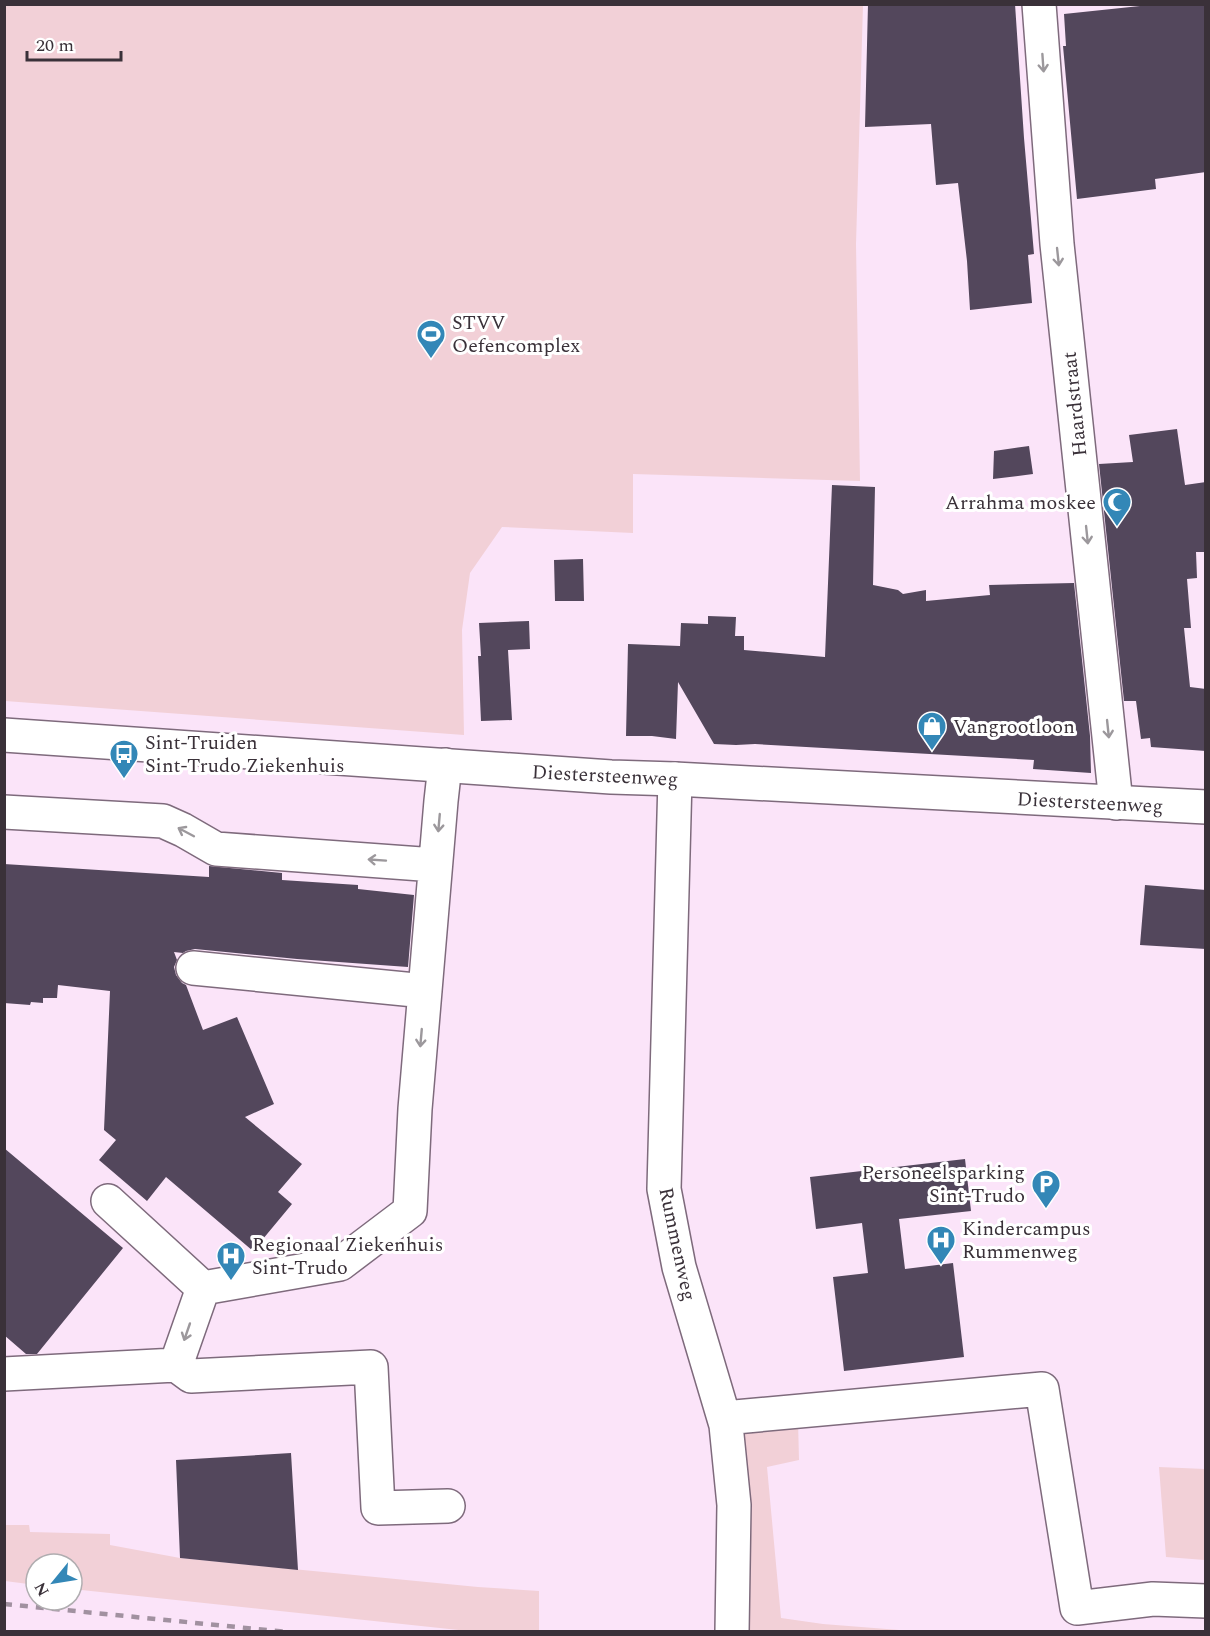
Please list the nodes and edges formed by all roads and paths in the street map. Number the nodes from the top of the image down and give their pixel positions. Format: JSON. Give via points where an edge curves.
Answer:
{"nodes":[{"id":1,"x":1039,"y":4,"type":"edge"},
{"id":2,"x":4,"y":735,"type":"edge"},
{"id":3,"x":445,"y":765,"type":"junction"},
{"id":4,"x":675,"y":779,"type":"junction"},
{"id":5,"x":1116,"y":803,"type":"junction"},
{"id":6,"x":1206,"y":807,"type":"edge"},
{"id":7,"x":4,"y":812,"type":"edge"},
{"id":8,"x":435,"y":865,"type":"junction"},
{"id":9,"x":193,"y":968,"type":"dead end"},
{"id":10,"x":425,"y":991,"type":"junction"},
{"id":11,"x":108,"y":1201,"type":"dead end"},
{"id":12,"x":202,"y":1288,"type":"junction"},
{"id":13,"x":176,"y":1365,"type":"junction"},
{"id":14,"x":4,"y":1374,"type":"edge"},
{"id":15,"x":723,"y":1418,"type":"junction"},
{"id":16,"x":448,"y":1506,"type":"dead end"},
{"id":17,"x":1206,"y":1601,"type":"edge"},
{"id":18,"x":732,"y":1632,"type":"edge"}],
"edges":[{"from":1,"to":5,"type":"street","name":"Haardstraat","one_way":true,"via":[[1057,244]]},
{"from":2,"to":3,"type":"street","name":"Diestersteenweg"},
{"from":3,"to":4,"type":"street","name":"Diestersteenweg"},
{"from":3,"to":8,"type":"street","one_way":true},
{"from":4,"to":5,"type":"street","name":"Diestersteenweg"},
{"from":4,"to":15,"type":"street","name":"Rummenweg","via":[[664,1189],[679,1267]]},
{"from":5,"to":6,"type":"street","name":"Diestersteenweg"},
{"from":8,"to":7,"type":"street","one_way":true,"via":[[216,849],[163,821]]},
{"from":8,"to":10,"type":"street"},
{"from":9,"to":10,"type":"street"},
{"from":10,"to":12,"type":"street","one_way":true,"via":[[410,1211],[340,1264]]},
{"from":11,"to":12,"type":"street"},
{"from":12,"to":13,"type":"street","one_way":true},
{"from":13,"to":14,"type":"street"},
{"from":13,"to":16,"type":"street","via":[[191,1376],[371,1367],[378,1508]]},
{"from":15,"to":17,"type":"street","via":[[1042,1389],[1077,1608],[1153,1599]]},
{"from":15,"to":18,"type":"street","name":"Rummenweg","via":[[734,1505]]}]}
